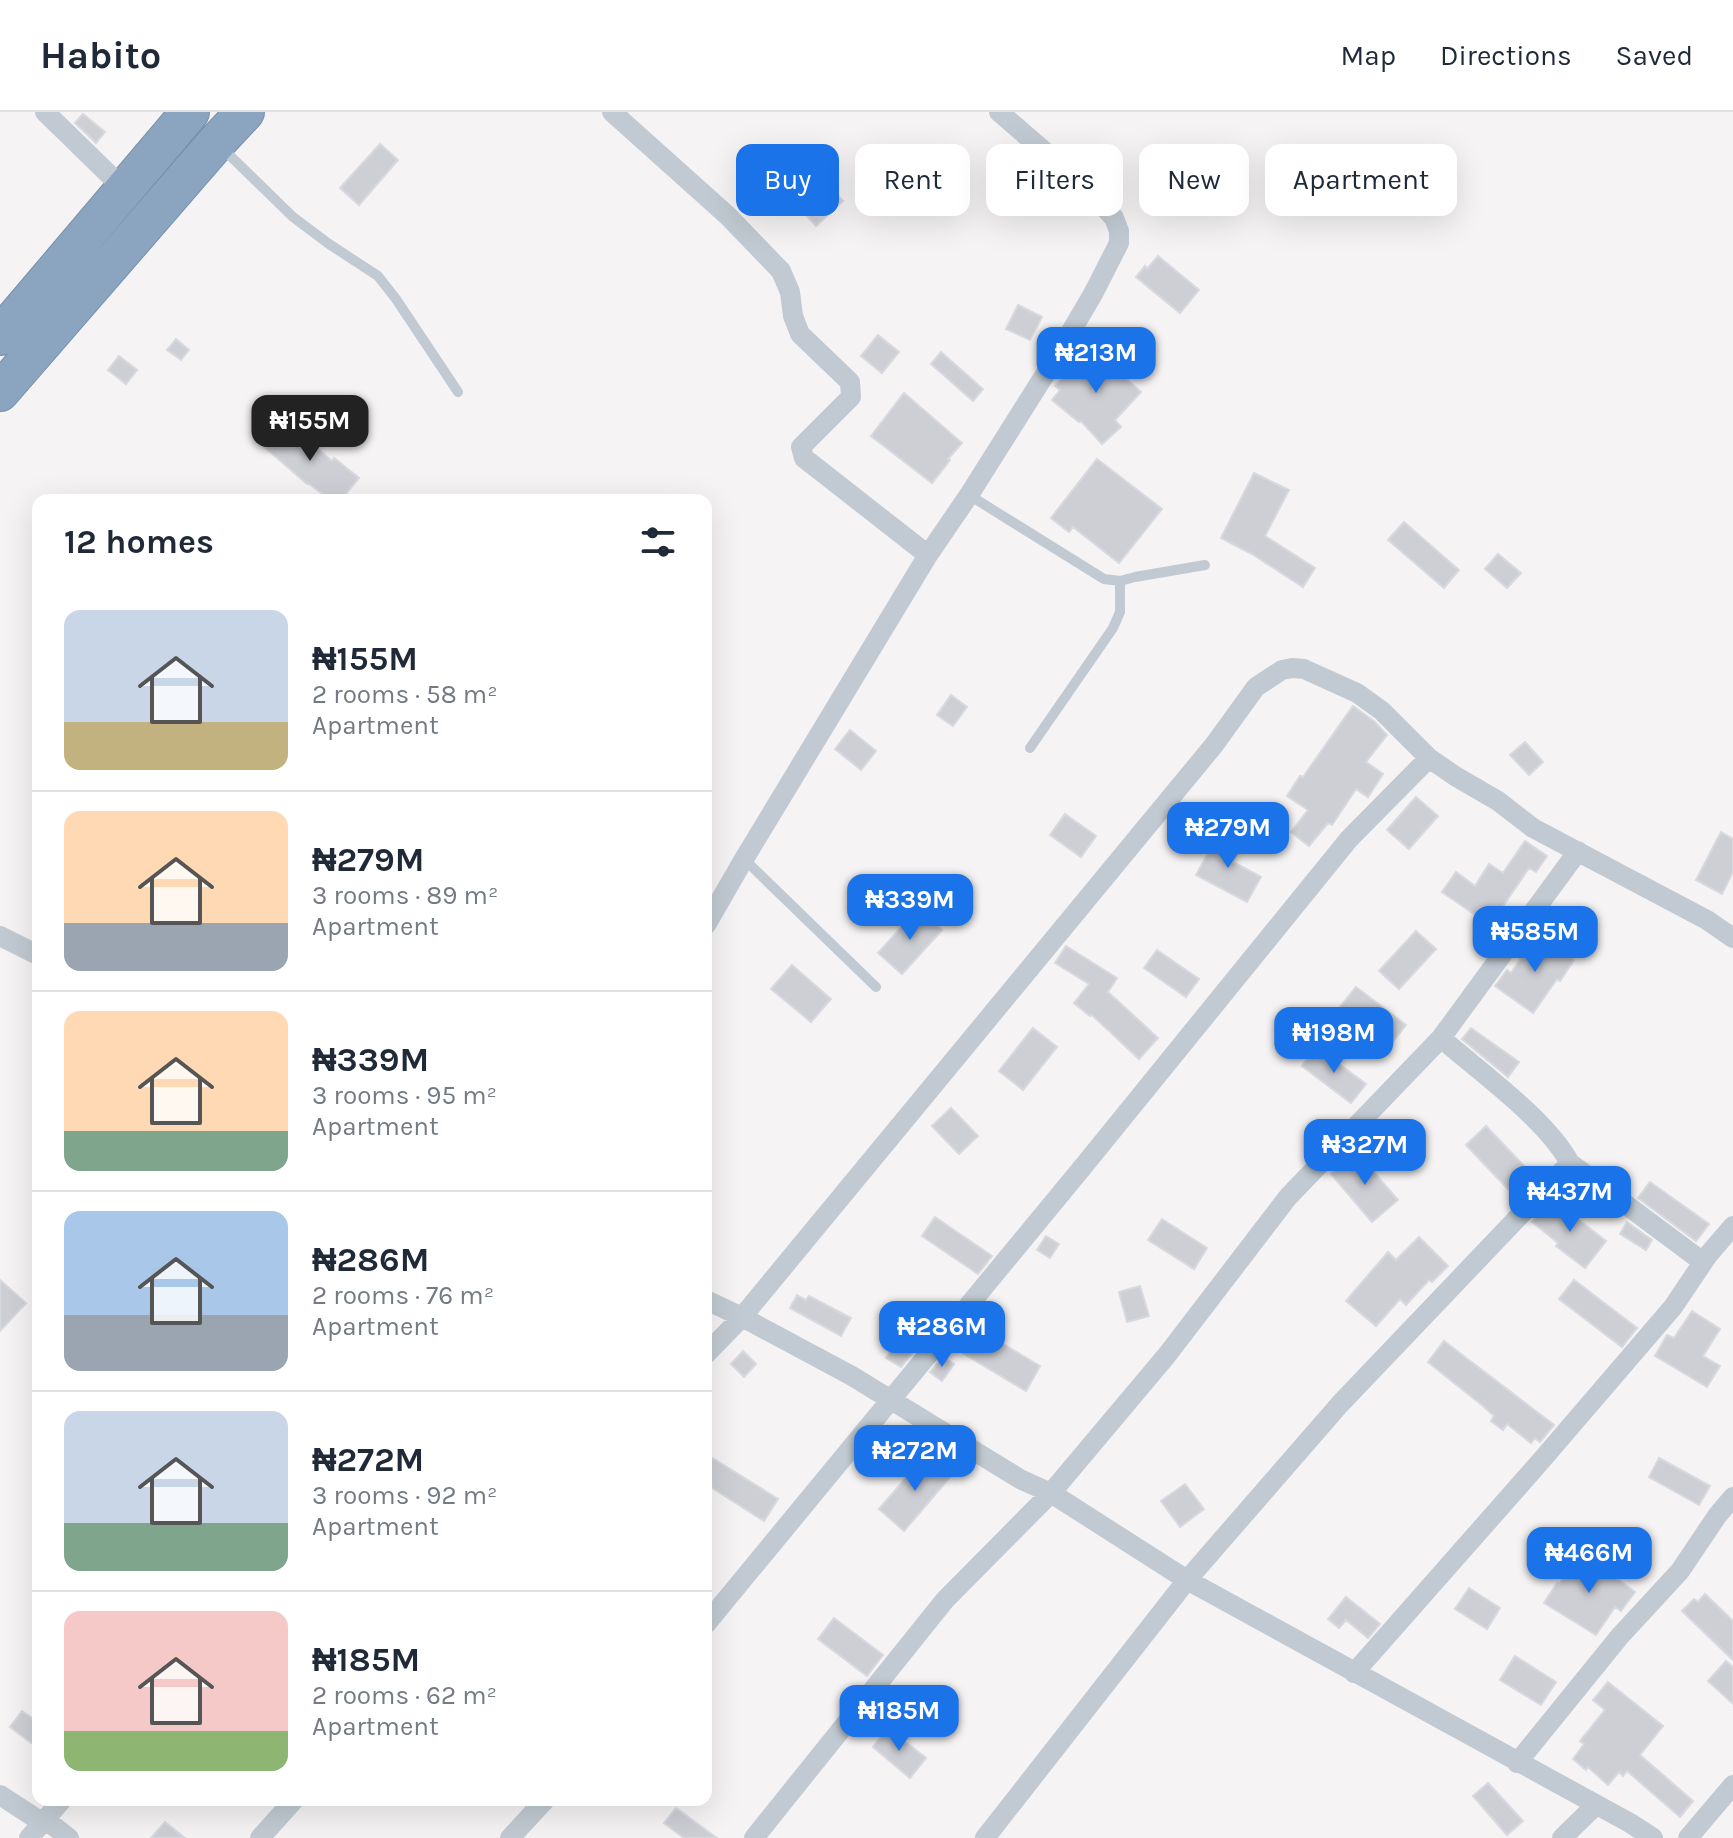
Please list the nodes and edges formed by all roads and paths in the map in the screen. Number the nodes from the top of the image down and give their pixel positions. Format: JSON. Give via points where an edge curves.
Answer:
{"nodes":[{"id":1,"x":45,"y":112,"type":"edge"},
{"id":2,"x":190,"y":112,"type":"edge"},
{"id":3,"x":245,"y":112,"type":"edge"},
{"id":4,"x":612,"y":112,"type":"edge"},
{"id":5,"x":999,"y":112,"type":"edge"},
{"id":6,"x":216,"y":143,"type":"junction"},
{"id":7,"x":125,"y":190,"type":"junction"},
{"id":8,"x":0,"y":336,"type":"edge"},
{"id":9,"x":0,"y":392,"type":"edge"},
{"id":10,"x":458,"y":392,"type":"dead end"},
{"id":11,"x":969,"y":495,"type":"junction"},
{"id":12,"x":928,"y":555,"type":"junction"},
{"id":13,"x":1205,"y":565,"type":"dead end"},
{"id":14,"x":1120,"y":581,"type":"junction"},
{"id":15,"x":1030,"y":748,"type":"dead end"},
{"id":16,"x":1429,"y":758,"type":"junction"},
{"id":17,"x":1578,"y":851,"type":"junction"},
{"id":18,"x":744,"y":859,"type":"junction"},
{"id":19,"x":712,"y":915,"type":"edge"},
{"id":20,"x":0,"y":936,"type":"edge"},
{"id":21,"x":1733,"y":938,"type":"edge"},
{"id":22,"x":32,"y":952,"type":"edge"},
{"id":23,"x":876,"y":987,"type":"dead end"},
{"id":24,"x":1441,"y":1038,"type":"junction"},
{"id":25,"x":1570,"y":1163,"type":"junction"},
{"id":26,"x":1733,"y":1226,"type":"edge"},
{"id":27,"x":1703,"y":1262,"type":"junction"},
{"id":28,"x":712,"y":1303,"type":"edge"},
{"id":29,"x":742,"y":1317,"type":"junction"},
{"id":30,"x":712,"y":1348,"type":"edge"},
{"id":31,"x":890,"y":1400,"type":"junction"},
{"id":32,"x":1051,"y":1493,"type":"junction"},
{"id":33,"x":1733,"y":1497,"type":"edge"},
{"id":34,"x":1187,"y":1580,"type":"junction"},
{"id":35,"x":712,"y":1617,"type":"edge"},
{"id":36,"x":1354,"y":1673,"type":"junction"},
{"id":37,"x":1517,"y":1763,"type":"junction"},
{"id":38,"x":1733,"y":1785,"type":"edge"},
{"id":39,"x":0,"y":1795,"type":"edge"},
{"id":40,"x":1596,"y":1805,"type":"junction"},
{"id":41,"x":57,"y":1806,"type":"edge"},
{"id":42,"x":289,"y":1806,"type":"edge"},
{"id":43,"x":539,"y":1806,"type":"edge"},
{"id":44,"x":39,"y":1827,"type":"edge"},
{"id":45,"x":69,"y":1838,"type":"edge"},
{"id":46,"x":260,"y":1838,"type":"edge"},
{"id":47,"x":510,"y":1838,"type":"edge"},
{"id":48,"x":754,"y":1838,"type":"edge"},
{"id":49,"x":985,"y":1838,"type":"edge"},
{"id":50,"x":1562,"y":1838,"type":"edge"},
{"id":51,"x":1653,"y":1838,"type":"edge"},
{"id":52,"x":1688,"y":1838,"type":"edge"}],
"edges":[{"from":1,"to":7,"type":"street"},
{"from":2,"to":7,"type":"highway"},
{"from":3,"to":6,"type":"highway"},
{"from":4,"to":12,"type":"street","via":[[781,271],[800,334],[850,382],[851,397],[806,440],[801,447],[804,458]]},
{"from":5,"to":11,"type":"street","via":[[1087,188],[1114,218],[1119,243],[1056,357]]},
{"from":6,"to":9,"type":"highway"},
{"from":6,"to":10,"type":"lane","via":[[293,217],[378,276]]},
{"from":7,"to":8,"type":"highway"},
{"from":11,"to":12,"type":"street"},
{"from":11,"to":14,"type":"lane","via":[[1104,579]]},
{"from":12,"to":18,"type":"street"},
{"from":13,"to":14,"type":"lane"},
{"from":14,"to":15,"type":"lane","via":[[1120,612],[1113,628]]},
{"from":16,"to":17,"type":"street","via":[[1533,828]]},
{"from":16,"to":29,"type":"street","via":[[1357,693],[1304,669],[1282,670],[1256,687],[1214,745]]},
{"from":16,"to":31,"type":"street","via":[[1349,839]]},
{"from":17,"to":21,"type":"street"},
{"from":17,"to":24,"type":"street"},
{"from":18,"to":19,"type":"street"},
{"from":18,"to":23,"type":"lane"},
{"from":20,"to":22,"type":"street"},
{"from":24,"to":25,"type":"street","via":[[1549,1134]]},
{"from":24,"to":32,"type":"street","via":[[1288,1197],[1167,1355]]},
{"from":25,"to":27,"type":"street"},
{"from":25,"to":34,"type":"street","via":[[1340,1404]]},
{"from":26,"to":27,"type":"street"},
{"from":27,"to":36,"type":"street","via":[[1673,1307]]},
{"from":28,"to":29,"type":"street"},
{"from":29,"to":30,"type":"street"},
{"from":29,"to":31,"type":"street"},
{"from":31,"to":32,"type":"street"},
{"from":31,"to":35,"type":"street"},
{"from":32,"to":34,"type":"street"},
{"from":32,"to":48,"type":"street","via":[[945,1600]]},
{"from":33,"to":37,"type":"street","via":[[1680,1571]]},
{"from":34,"to":36,"type":"street"},
{"from":34,"to":49,"type":"street"},
{"from":36,"to":37,"type":"street"},
{"from":37,"to":40,"type":"street"},
{"from":38,"to":52,"type":"street"},
{"from":39,"to":44,"type":"street"},
{"from":40,"to":50,"type":"street"},
{"from":40,"to":51,"type":"street"},
{"from":41,"to":44,"type":"street"},
{"from":42,"to":46,"type":"street"},
{"from":43,"to":47,"type":"street"},
{"from":44,"to":45,"type":"street"}]}
